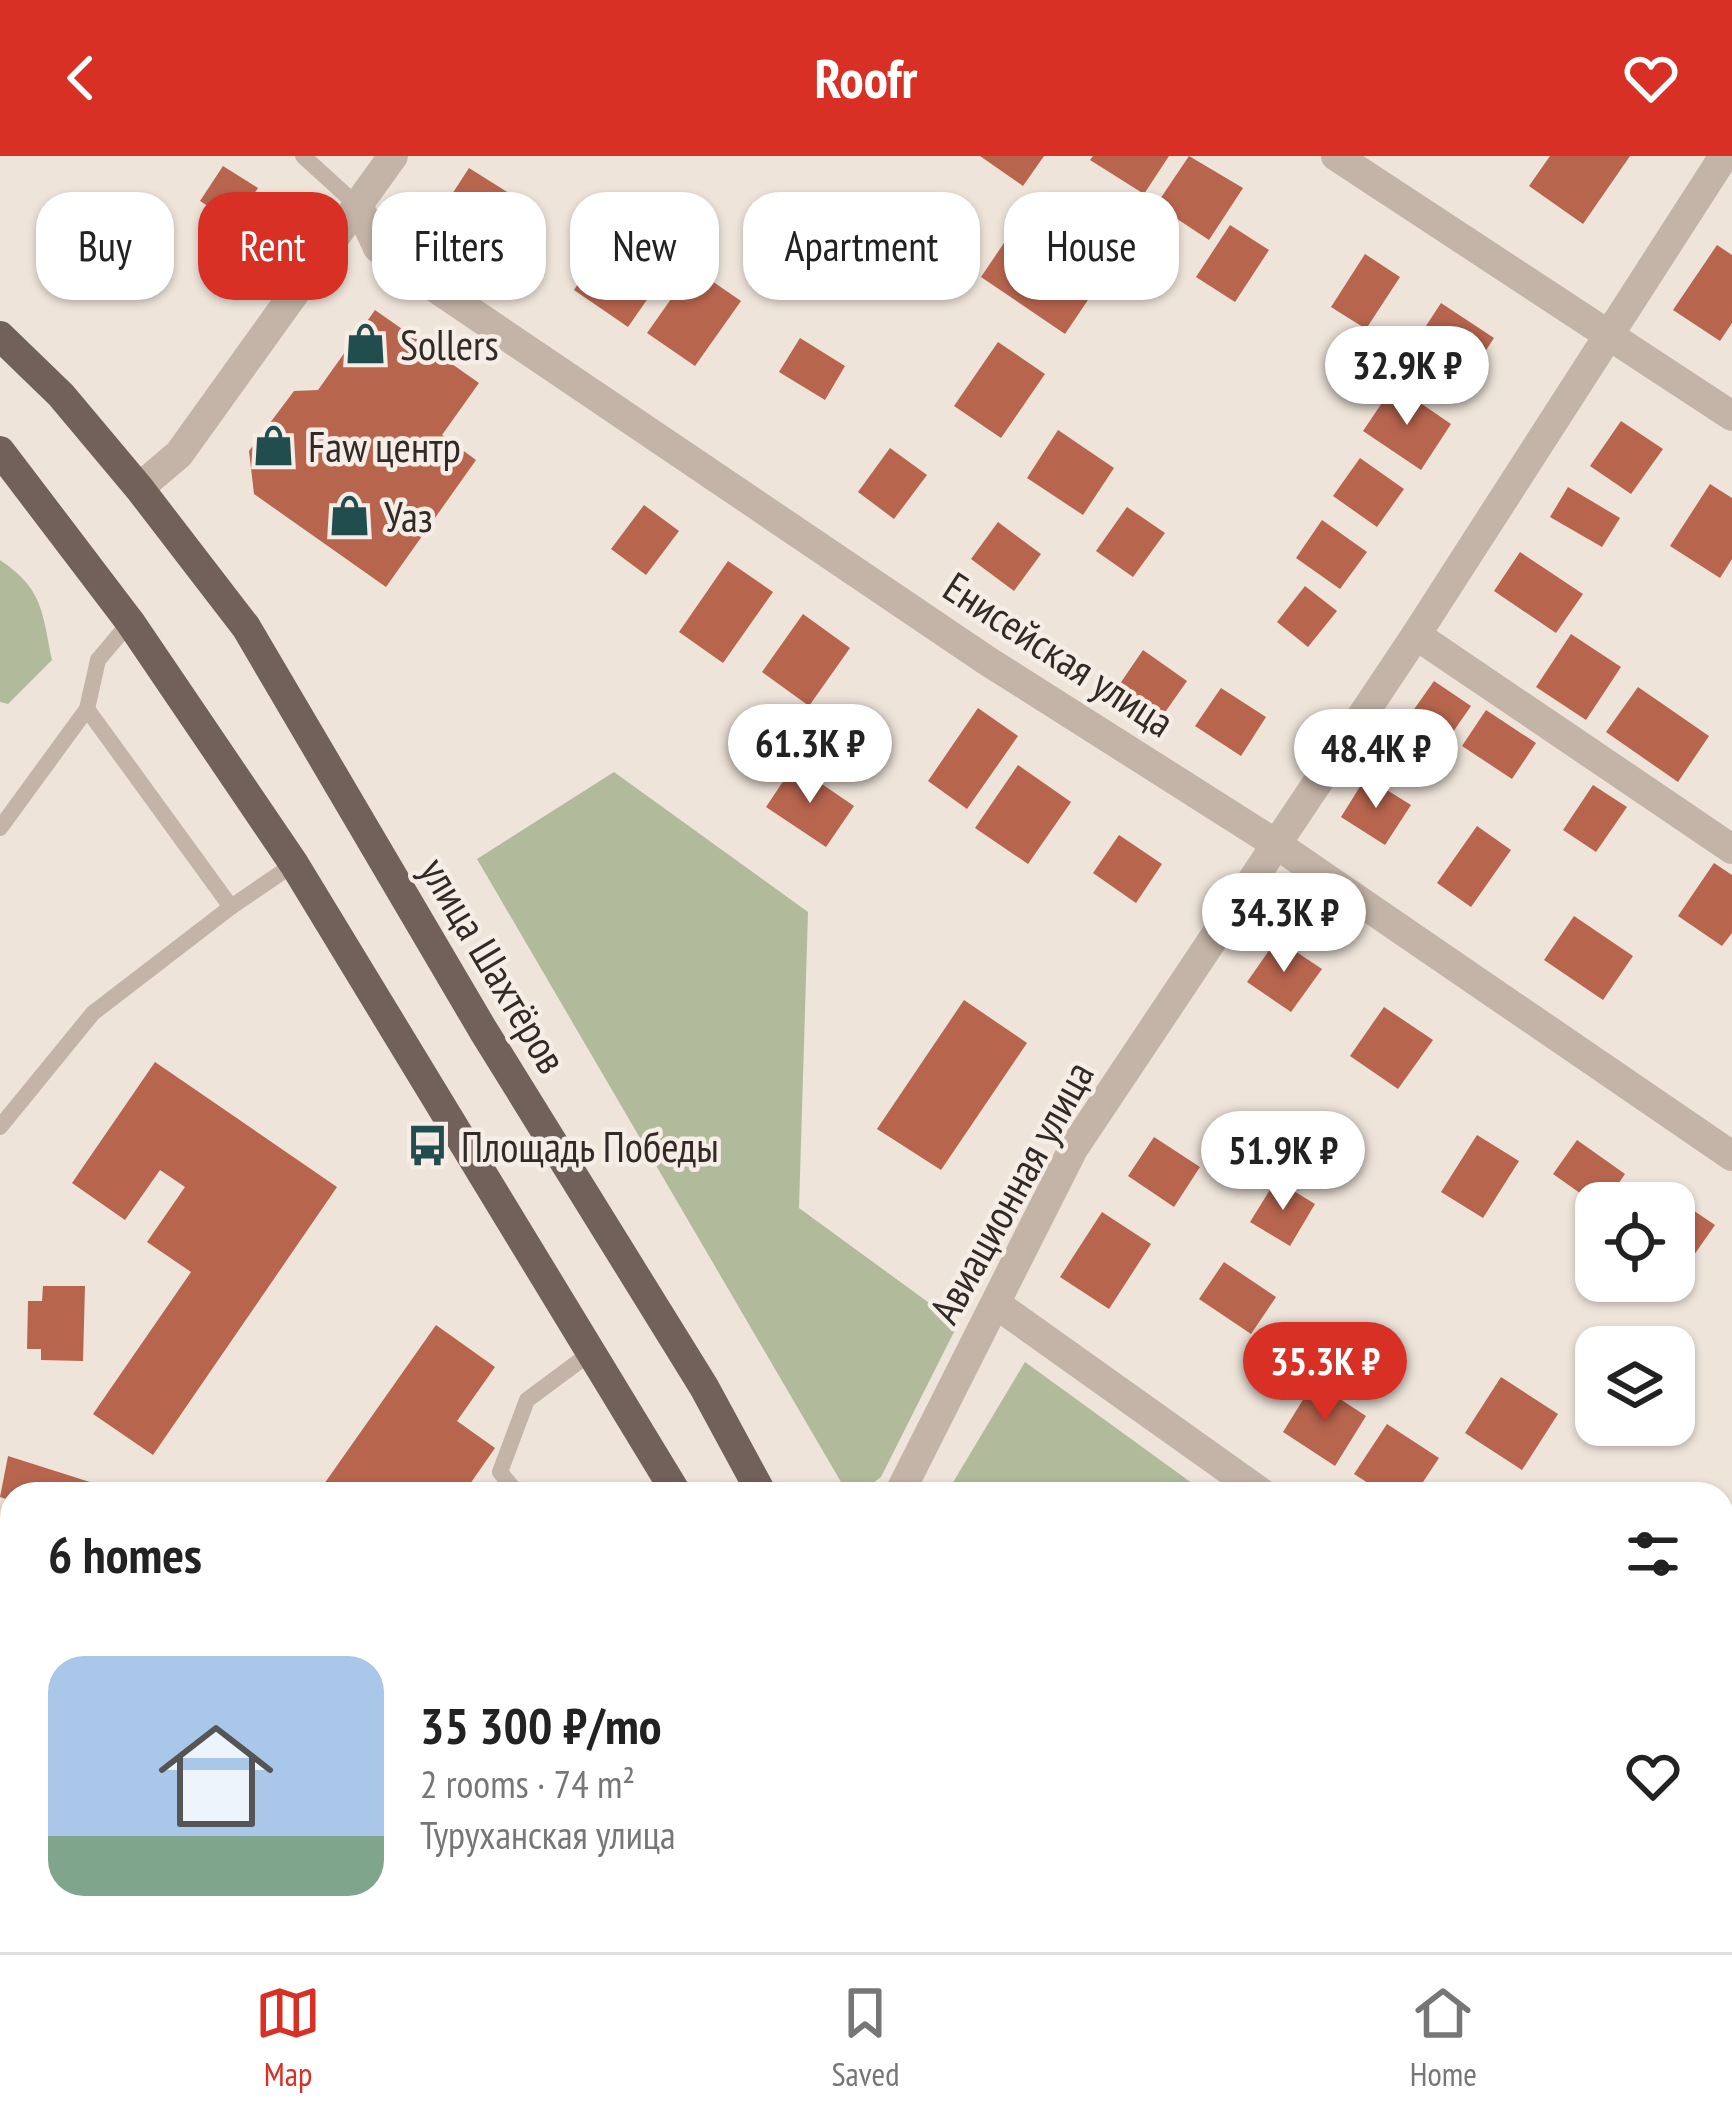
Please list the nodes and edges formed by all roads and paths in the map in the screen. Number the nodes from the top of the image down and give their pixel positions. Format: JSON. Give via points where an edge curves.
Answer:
{"nodes":[{"id":1,"x":303,"y":156,"type":"edge"},
{"id":2,"x":393,"y":156,"type":"edge"},
{"id":3,"x":1336,"y":156,"type":"edge"},
{"id":4,"x":1724,"y":156,"type":"edge"},
{"id":5,"x":359,"y":207,"type":"junction"},
{"id":6,"x":0,"y":336,"type":"edge"},
{"id":7,"x":1611,"y":336,"type":"junction"},
{"id":8,"x":1732,"y":416,"type":"edge"},
{"id":9,"x":0,"y":451,"type":"edge"},
{"id":10,"x":140,"y":488,"type":"junction"},
{"id":11,"x":130,"y":622,"type":"junction"},
{"id":12,"x":1416,"y":635,"type":"junction"},
{"id":13,"x":87,"y":709,"type":"junction"},
{"id":14,"x":0,"y":828,"type":"edge"},
{"id":15,"x":1276,"y":844,"type":"junction"},
{"id":16,"x":1732,"y":849,"type":"edge"},
{"id":17,"x":294,"y":864,"type":"junction"},
{"id":18,"x":231,"y":907,"type":"junction"},
{"id":19,"x":0,"y":1126,"type":"edge"},
{"id":20,"x":1732,"y":1156,"type":"edge"},
{"id":21,"x":996,"y":1304,"type":"junction"},
{"id":22,"x":593,"y":1352,"type":"junction"},
{"id":23,"x":508,"y":1482,"type":"edge"},
{"id":24,"x":670,"y":1482,"type":"edge"},
{"id":25,"x":755,"y":1482,"type":"edge"},
{"id":26,"x":905,"y":1482,"type":"edge"},
{"id":27,"x":1246,"y":1482,"type":"edge"}],
"edges":[{"from":1,"to":5,"type":"lane"},
{"from":2,"to":5,"type":"street"},
{"from":3,"to":7,"type":"street"},
{"from":4,"to":7,"type":"street","name":"Авиационная улица"},
{"from":5,"to":10,"type":"street","via":[[179,454]]},
{"from":5,"to":15,"type":"street","name":"Енисейская улица","via":[[392,259],[986,660]]},
{"from":6,"to":10,"type":"main road","name":"улица Шахтёров"},
{"from":7,"to":8,"type":"street"},
{"from":7,"to":12,"type":"street","name":"Авиационная улица"},
{"from":9,"to":11,"type":"main road"},
{"from":10,"to":25,"type":"main road","name":"улица Шахтёров","via":[[246,626]]},
{"from":11,"to":13,"type":"lane","via":[[98,661]]},
{"from":11,"to":17,"type":"main road"},
{"from":12,"to":15,"type":"street","name":"Авиационная улица"},
{"from":12,"to":16,"type":"street"},
{"from":13,"to":14,"type":"lane"},
{"from":13,"to":18,"type":"lane"},
{"from":15,"to":20,"type":"street","name":"Енисейская улица"},
{"from":15,"to":21,"type":"street","name":"Авиационная улица","via":[[1073,1149]]},
{"from":17,"to":18,"type":"lane"},
{"from":17,"to":22,"type":"main road"},
{"from":18,"to":19,"type":"lane","via":[[93,1012]]},
{"from":21,"to":26,"type":"street","name":"Авиационная улица"},
{"from":21,"to":27,"type":"street"},
{"from":22,"to":23,"type":"lane","via":[[527,1400],[500,1472]]},
{"from":22,"to":24,"type":"main road"}]}
